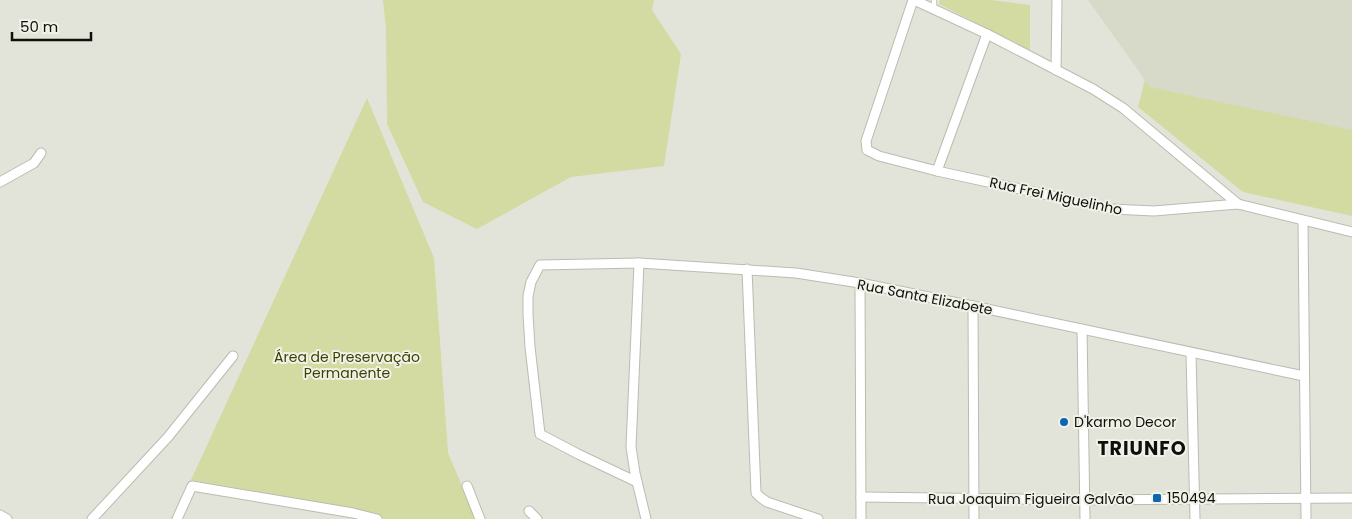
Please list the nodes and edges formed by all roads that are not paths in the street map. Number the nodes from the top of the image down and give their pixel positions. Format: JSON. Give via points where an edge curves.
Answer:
{"nodes":[{"id":1,"x":914,"y":0,"type":"edge"},
{"id":2,"x":1057,"y":0,"type":"edge"},
{"id":3,"x":934,"y":4,"type":"edge"},
{"id":4,"x":987,"y":34,"type":"junction"},
{"id":5,"x":1056,"y":70,"type":"junction"},
{"id":6,"x":41,"y":153,"type":"dead end"},
{"id":7,"x":937,"y":170,"type":"junction"},
{"id":8,"x":0,"y":182,"type":"edge"},
{"id":9,"x":1238,"y":204,"type":"junction"},
{"id":10,"x":1304,"y":221,"type":"junction"},
{"id":11,"x":1352,"y":232,"type":"edge"},
{"id":12,"x":639,"y":263,"type":"junction"},
{"id":13,"x":747,"y":269,"type":"junction"},
{"id":14,"x":860,"y":283,"type":"junction"},
{"id":15,"x":973,"y":306,"type":"junction"},
{"id":16,"x":1082,"y":329,"type":"junction"},
{"id":17,"x":1191,"y":353,"type":"junction"},
{"id":18,"x":233,"y":356,"type":"dead end"},
{"id":19,"x":1304,"y":376,"type":"junction"},
{"id":20,"x":637,"y":482,"type":"junction"},
{"id":21,"x":467,"y":486,"type":"dead end"},
{"id":22,"x":861,"y":497,"type":"junction"},
{"id":23,"x":975,"y":498,"type":"junction"},
{"id":24,"x":1306,"y":498,"type":"junction"},
{"id":25,"x":1352,"y":498,"type":"edge"},
{"id":26,"x":1195,"y":499,"type":"junction"},
{"id":27,"x":1085,"y":500,"type":"junction"},
{"id":28,"x":529,"y":511,"type":"dead end"},
{"id":29,"x":0,"y":515,"type":"edge"},
{"id":30,"x":7,"y":519,"type":"edge"},
{"id":31,"x":92,"y":519,"type":"edge"},
{"id":32,"x":177,"y":519,"type":"edge"},
{"id":33,"x":377,"y":519,"type":"edge"},
{"id":34,"x":480,"y":519,"type":"edge"},
{"id":35,"x":537,"y":519,"type":"edge"},
{"id":36,"x":646,"y":519,"type":"edge"},
{"id":37,"x":818,"y":519,"type":"edge"},
{"id":38,"x":861,"y":519,"type":"edge"},
{"id":39,"x":974,"y":519,"type":"edge"},
{"id":40,"x":1085,"y":519,"type":"edge"},
{"id":41,"x":1195,"y":519,"type":"edge"},
{"id":42,"x":1306,"y":519,"type":"edge"}],
"edges":[{"from":1,"to":3,"type":"street"},
{"from":1,"to":7,"type":"street","name":"Rua Frei Miguelinho","via":[[866,142],[867,150]]},
{"from":2,"to":5,"type":"street"},
{"from":3,"to":4,"type":"street"},
{"from":4,"to":5,"type":"street"},
{"from":4,"to":7,"type":"street"},
{"from":5,"to":9,"type":"street","via":[[1123,108]]},
{"from":6,"to":8,"type":"street","via":[[34,163]]},
{"from":7,"to":9,"type":"street","name":"Rua Frei Miguelinho","via":[[1112,209],[1154,211]]},
{"from":9,"to":10,"type":"street","name":"Rua Frei Miguelinho"},
{"from":10,"to":11,"type":"street","name":"Rua Frei Miguelinho"},
{"from":10,"to":19,"type":"street"},
{"from":12,"to":13,"type":"street","name":"Rua Santa Elizabete"},
{"from":12,"to":20,"type":"street","via":[[631,447]]},
{"from":12,"to":20,"type":"street","name":"Rua Santa Elizabete","via":[[540,265],[528,296],[540,434]]},
{"from":13,"to":14,"type":"street","name":"Rua Santa Elizabete"},
{"from":13,"to":37,"type":"street","via":[[756,493],[767,502]]},
{"from":14,"to":15,"type":"street","name":"Rua Santa Elizabete"},
{"from":14,"to":22,"type":"street"},
{"from":15,"to":16,"type":"street","name":"Rua Santa Elizabete"},
{"from":15,"to":23,"type":"street"},
{"from":16,"to":17,"type":"street","name":"Rua Santa Elizabete"},
{"from":16,"to":27,"type":"street"},
{"from":17,"to":19,"type":"street","name":"Rua Santa Elizabete"},
{"from":17,"to":26,"type":"street"},
{"from":18,"to":31,"type":"street","via":[[168,437]]},
{"from":19,"to":24,"type":"street"},
{"from":20,"to":36,"type":"street"},
{"from":21,"to":34,"type":"street"},
{"from":22,"to":23,"type":"street","name":"Rua Joaquim Figueira Galvão"},
{"from":22,"to":38,"type":"street"},
{"from":23,"to":27,"type":"street","name":"Rua Joaquim Figueira Galvão"},
{"from":23,"to":39,"type":"street"},
{"from":24,"to":25,"type":"street","name":"Rua Joaquim Figueira Galvão"},
{"from":24,"to":26,"type":"street","name":"Rua Joaquim Figueira Galvão"},
{"from":24,"to":42,"type":"street"},
{"from":26,"to":27,"type":"street","name":"Rua Joaquim Figueira Galvão"},
{"from":26,"to":41,"type":"street"},
{"from":27,"to":40,"type":"street"},
{"from":28,"to":35,"type":"street"},
{"from":29,"to":30,"type":"street"},
{"from":32,"to":33,"type":"street","via":[[192,486]]}]}
